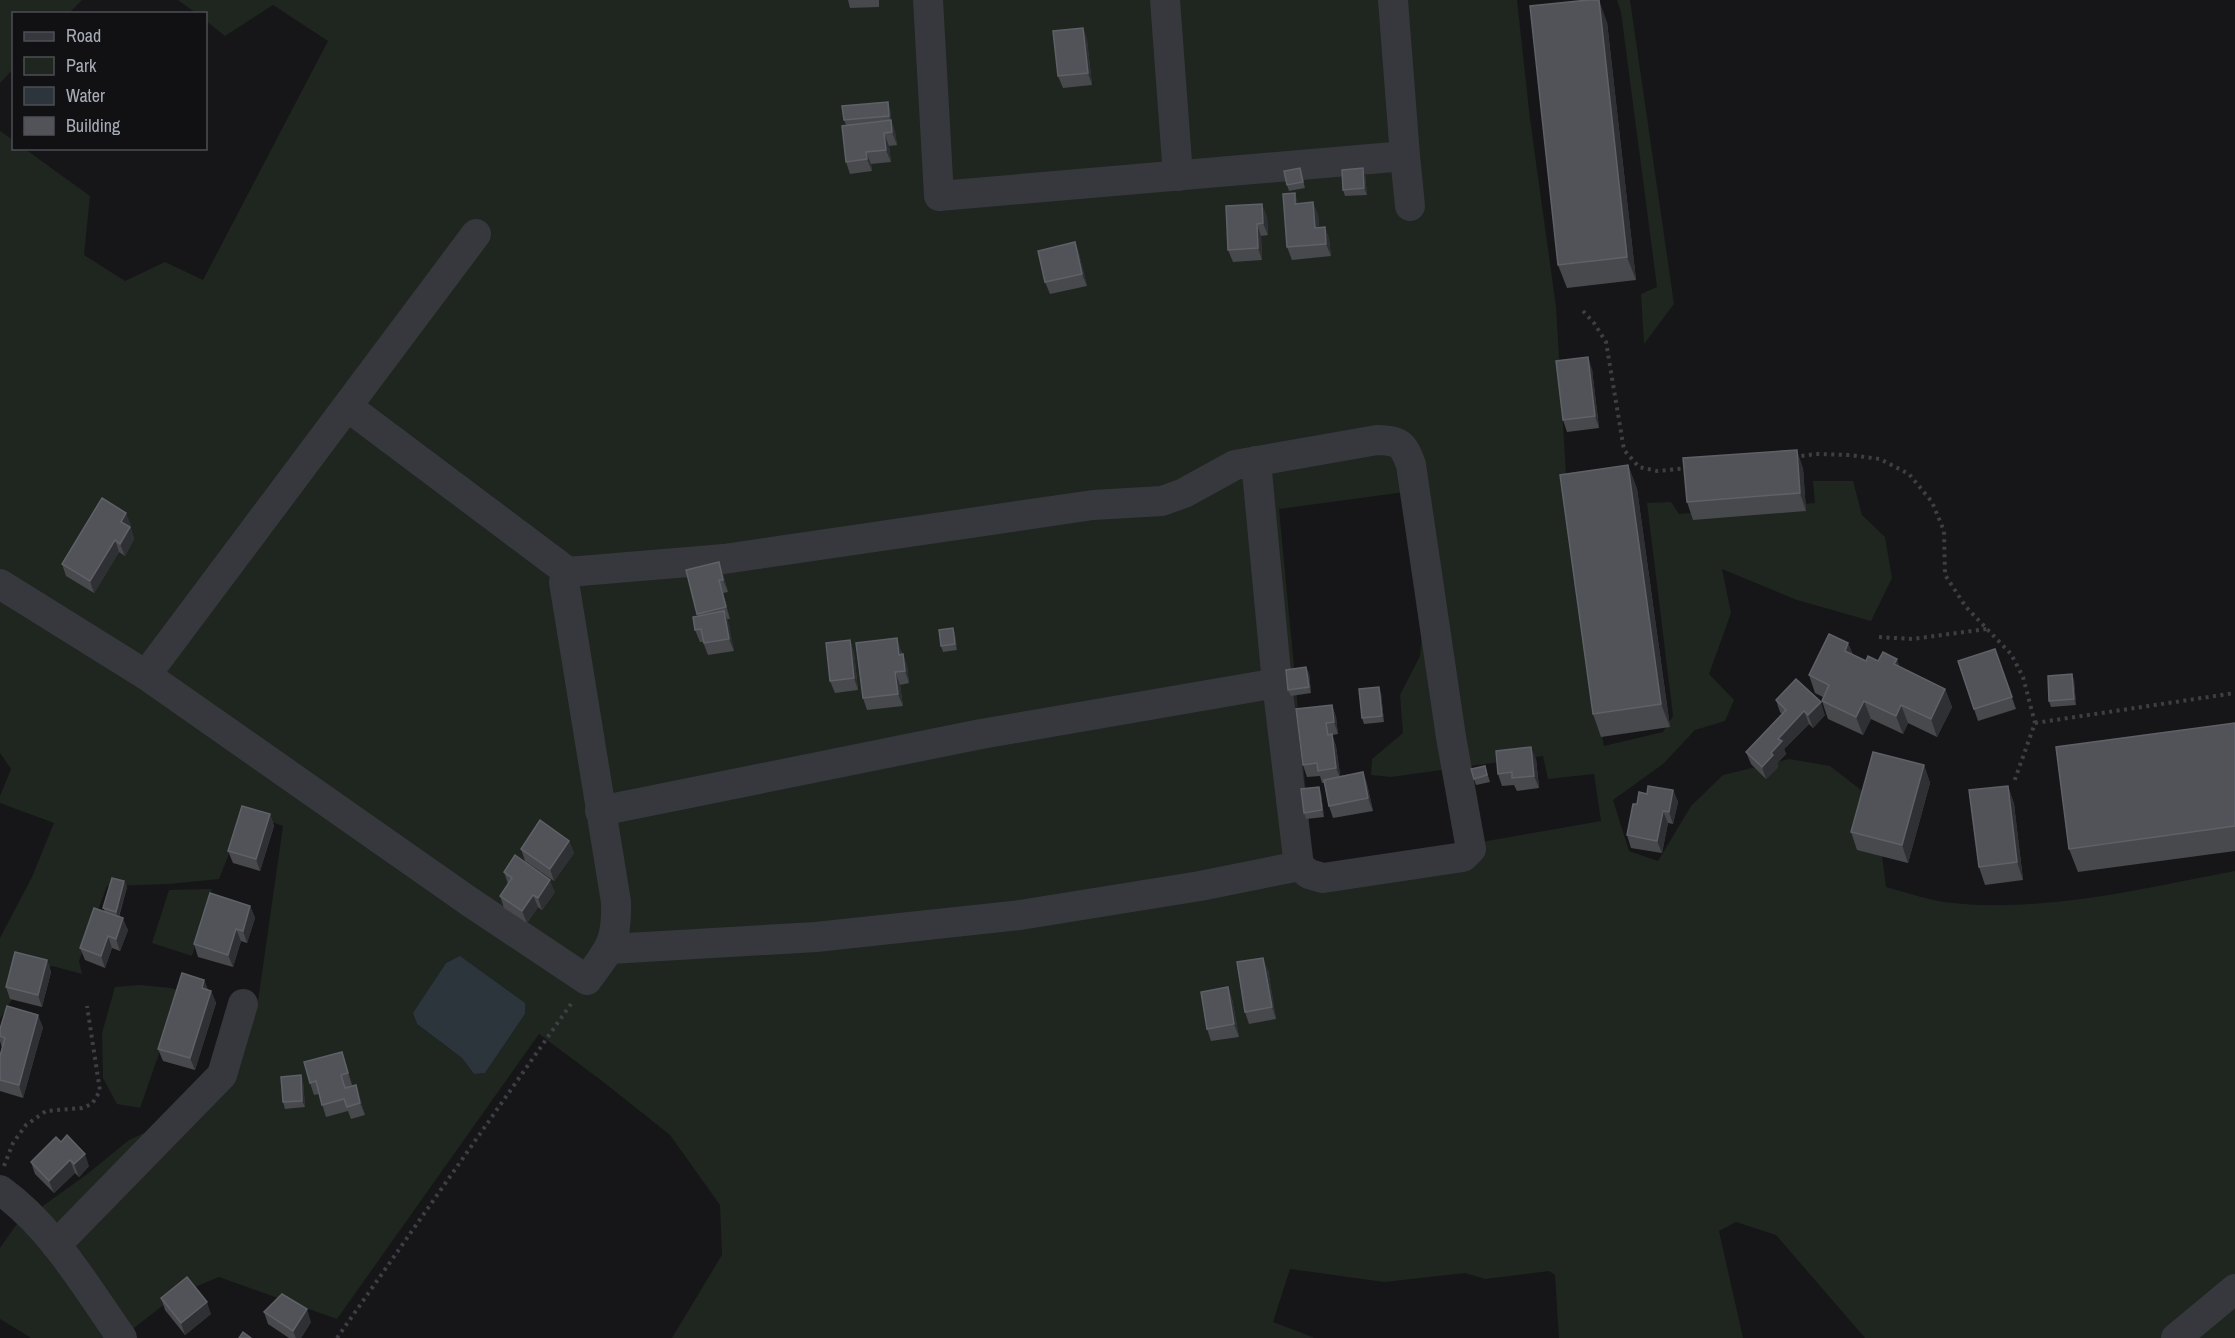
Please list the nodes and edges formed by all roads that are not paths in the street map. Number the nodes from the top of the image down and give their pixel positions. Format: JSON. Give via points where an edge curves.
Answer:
{"nodes":[{"id":1,"x":928,"y":0,"type":"edge"},
{"id":2,"x":1165,"y":0,"type":"edge"},
{"id":3,"x":1394,"y":0,"type":"edge"},
{"id":4,"x":1405,"y":156,"type":"junction"},
{"id":5,"x":1178,"y":176,"type":"junction"},
{"id":6,"x":1410,"y":206,"type":"dead end"},
{"id":7,"x":476,"y":234,"type":"dead end"},
{"id":8,"x":348,"y":406,"type":"junction"},
{"id":9,"x":1256,"y":460,"type":"junction"},
{"id":10,"x":568,"y":572,"type":"junction"},
{"id":11,"x":0,"y":584,"type":"edge"},
{"id":12,"x":146,"y":675,"type":"junction"},
{"id":13,"x":1277,"y":683,"type":"junction"},
{"id":14,"x":600,"y":811,"type":"junction"},
{"id":15,"x":1299,"y":866,"type":"junction"},
{"id":16,"x":610,"y":949,"type":"junction"},
{"id":17,"x":243,"y":1004,"type":"dead end"},
{"id":18,"x":0,"y":1190,"type":"edge"},
{"id":19,"x":56,"y":1245,"type":"junction"},
{"id":20,"x":2235,"y":1289,"type":"edge"},
{"id":21,"x":122,"y":1338,"type":"edge"},
{"id":22,"x":2176,"y":1338,"type":"edge"}],
"edges":[{"from":1,"to":5,"type":"street","via":[[939,196]]},
{"from":2,"to":5,"type":"street"},
{"from":3,"to":4,"type":"street"},
{"from":4,"to":5,"type":"street"},
{"from":4,"to":6,"type":"street"},
{"from":7,"to":8,"type":"street"},
{"from":8,"to":10,"type":"street"},
{"from":8,"to":12,"type":"street"},
{"from":9,"to":10,"type":"street","via":[[1235,465],[1162,501],[1093,505],[724,559]]},
{"from":9,"to":13,"type":"street"},
{"from":9,"to":15,"type":"street","via":[[1377,440],[1396,441],[1405,449],[1411,465],[1470,849],[1463,857],[1323,878]]},
{"from":10,"to":14,"type":"street","via":[[564,582]]},
{"from":11,"to":12,"type":"street"},
{"from":12,"to":16,"type":"street","via":[[587,980]]},
{"from":13,"to":14,"type":"street","via":[[981,734]]},
{"from":13,"to":15,"type":"street"},
{"from":14,"to":16,"type":"street","via":[[616,902],[617,929]]},
{"from":15,"to":16,"type":"street","via":[[1020,915],[816,937]]},
{"from":17,"to":19,"type":"street","via":[[222,1075]]},
{"from":18,"to":19,"type":"street","via":[[33,1217]]},
{"from":19,"to":21,"type":"street"},
{"from":20,"to":22,"type":"street"}]}
